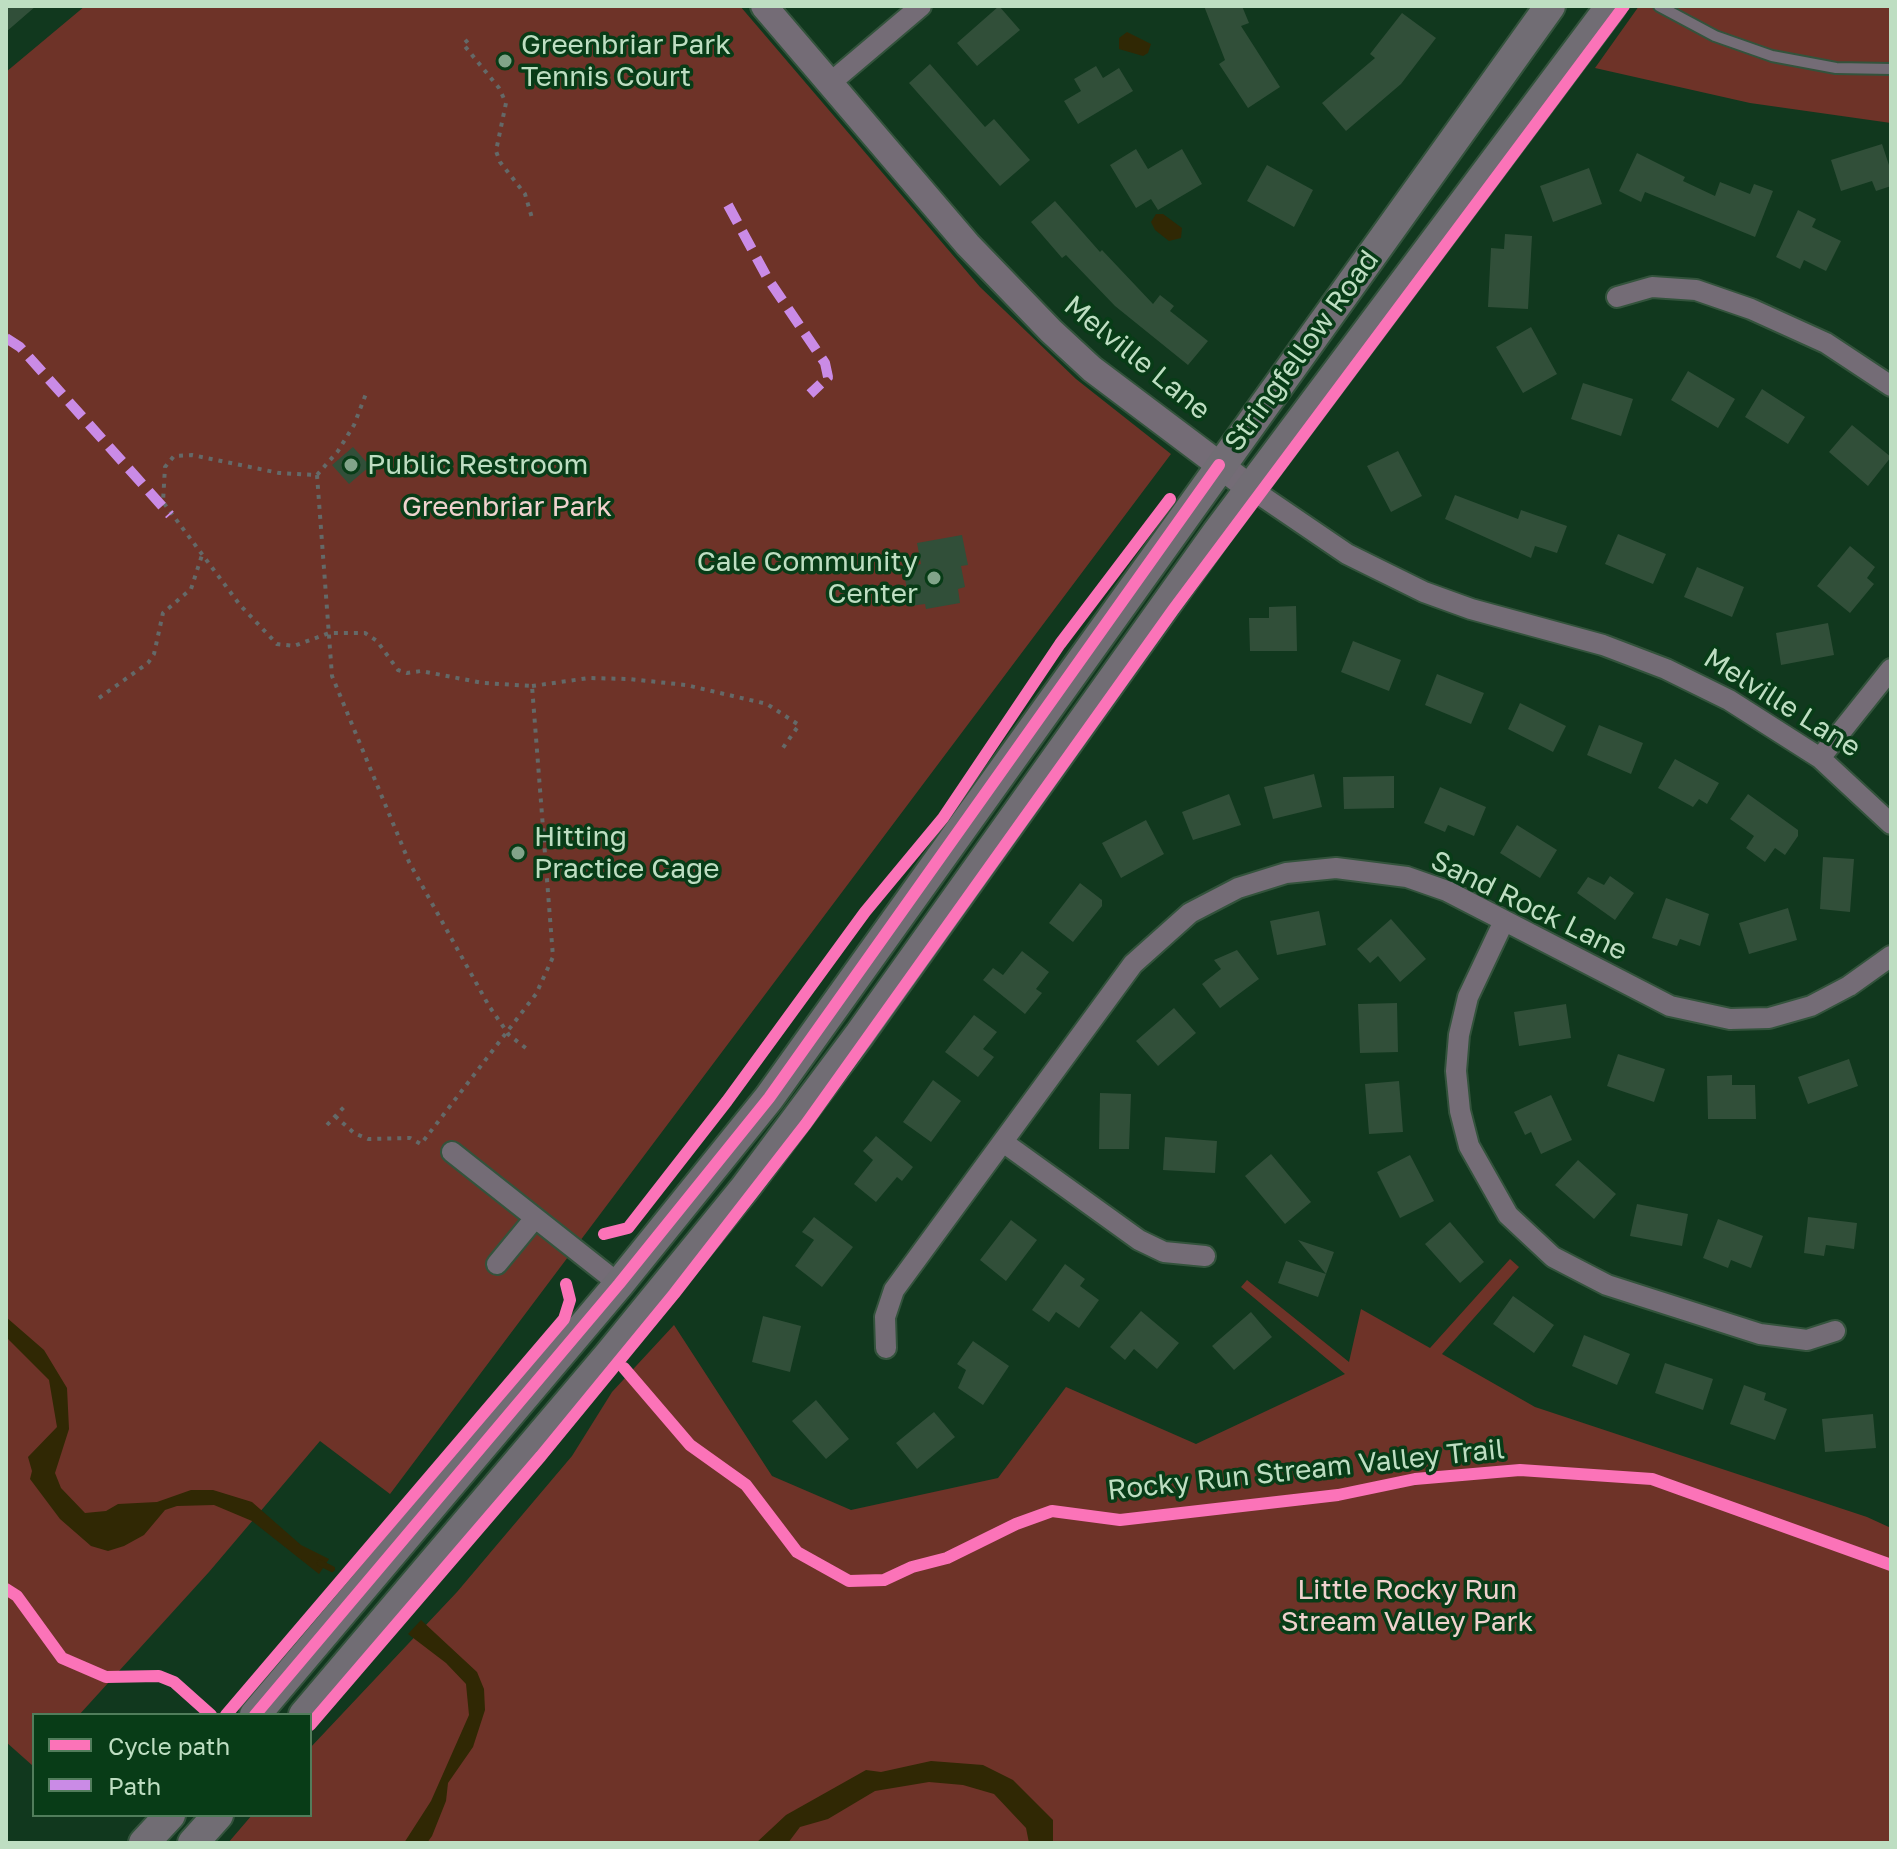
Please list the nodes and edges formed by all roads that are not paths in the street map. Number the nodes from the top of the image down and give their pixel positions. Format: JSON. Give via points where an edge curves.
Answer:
{"nodes":[{"id":1,"x":764,"y":6,"type":"edge"},
{"id":2,"x":921,"y":6,"type":"edge"},
{"id":3,"x":1550,"y":6,"type":"edge"},
{"id":4,"x":1611,"y":6,"type":"edge"},
{"id":5,"x":1659,"y":6,"type":"edge"},
{"id":6,"x":1891,"y":69,"type":"edge"},
{"id":7,"x":829,"y":84,"type":"junction"},
{"id":8,"x":1617,"y":297,"type":"dead end"},
{"id":9,"x":1891,"y":386,"type":"edge"},
{"id":10,"x":1219,"y":465,"type":"junction"},
{"id":11,"x":1250,"y":488,"type":"junction"},
{"id":12,"x":1891,"y":669,"type":"edge"},
{"id":13,"x":1820,"y":758,"type":"junction"},
{"id":14,"x":1891,"y":824,"type":"edge"},
{"id":15,"x":1504,"y":921,"type":"junction"},
{"id":16,"x":1891,"y":956,"type":"edge"},
{"id":17,"x":1003,"y":1142,"type":"junction"},
{"id":18,"x":452,"y":1152,"type":"dead end"},
{"id":19,"x":535,"y":1218,"type":"junction"},
{"id":20,"x":1205,"y":1256,"type":"dead end"},
{"id":21,"x":497,"y":1264,"type":"dead end"},
{"id":22,"x":619,"y":1284,"type":"junction"},
{"id":23,"x":1835,"y":1331,"type":"dead end"},
{"id":24,"x":886,"y":1348,"type":"dead end"},
{"id":25,"x":257,"y":1713,"type":"edge"},
{"id":26,"x":306,"y":1713,"type":"edge"},
{"id":27,"x":168,"y":1817,"type":"edge"},
{"id":28,"x":216,"y":1817,"type":"edge"},
{"id":29,"x":144,"y":1843,"type":"edge"},
{"id":30,"x":193,"y":1843,"type":"edge"}],
"edges":[{"from":1,"to":7,"type":"street","name":"Melville Lane"},
{"from":2,"to":7,"type":"street"},
{"from":3,"to":10,"type":"main road","name":"Stringfellow Road"},
{"from":4,"to":11,"type":"main road","name":"Stringfellow Road"},
{"from":5,"to":6,"type":"lane","via":[[1715,36],[1772,56],[1836,68]]},
{"from":7,"to":10,"type":"street","name":"Melville Lane","via":[[968,245],[1051,331],[1092,369]]},
{"from":8,"to":9,"type":"street","via":[[1652,287],[1696,290],[1826,343]]},
{"from":10,"to":11,"type":"street","name":"Melville Lane"},
{"from":10,"to":22,"type":"main road","name":"Stringfellow Road","via":[[769,1098]]},
{"from":11,"to":13,"type":"street","name":"Melville Lane","via":[[1385,574],[1471,609],[1603,645],[1666,669],[1729,700]]},
{"from":11,"to":26,"type":"main road","name":"Stringfellow Road","via":[[745,1188]]},
{"from":12,"to":13,"type":"street"},
{"from":13,"to":14,"type":"street","name":"Melville Lane"},
{"from":15,"to":16,"type":"street","name":"Sand Rock Lane","via":[[1670,1006],[1730,1019],[1769,1018],[1811,1006]]},
{"from":15,"to":17,"type":"street","name":"Sand Rock Lane","via":[[1427,883],[1372,870],[1311,869],[1238,888],[1190,913],[1143,953]]},
{"from":15,"to":23,"type":"street","via":[[1468,997],[1456,1071],[1469,1146],[1508,1215],[1553,1257],[1607,1285],[1760,1334],[1807,1340]]},
{"from":17,"to":20,"type":"street","via":[[1139,1240],[1164,1252]]},
{"from":17,"to":24,"type":"street","name":"Sand Rock Lane","via":[[894,1290],[885,1317]]},
{"from":18,"to":19,"type":"street"},
{"from":19,"to":21,"type":"street"},
{"from":19,"to":22,"type":"street"},
{"from":22,"to":25,"type":"main road","name":"Stringfellow Road"},
{"from":27,"to":29,"type":"main road"},
{"from":28,"to":30,"type":"main road"}]}
